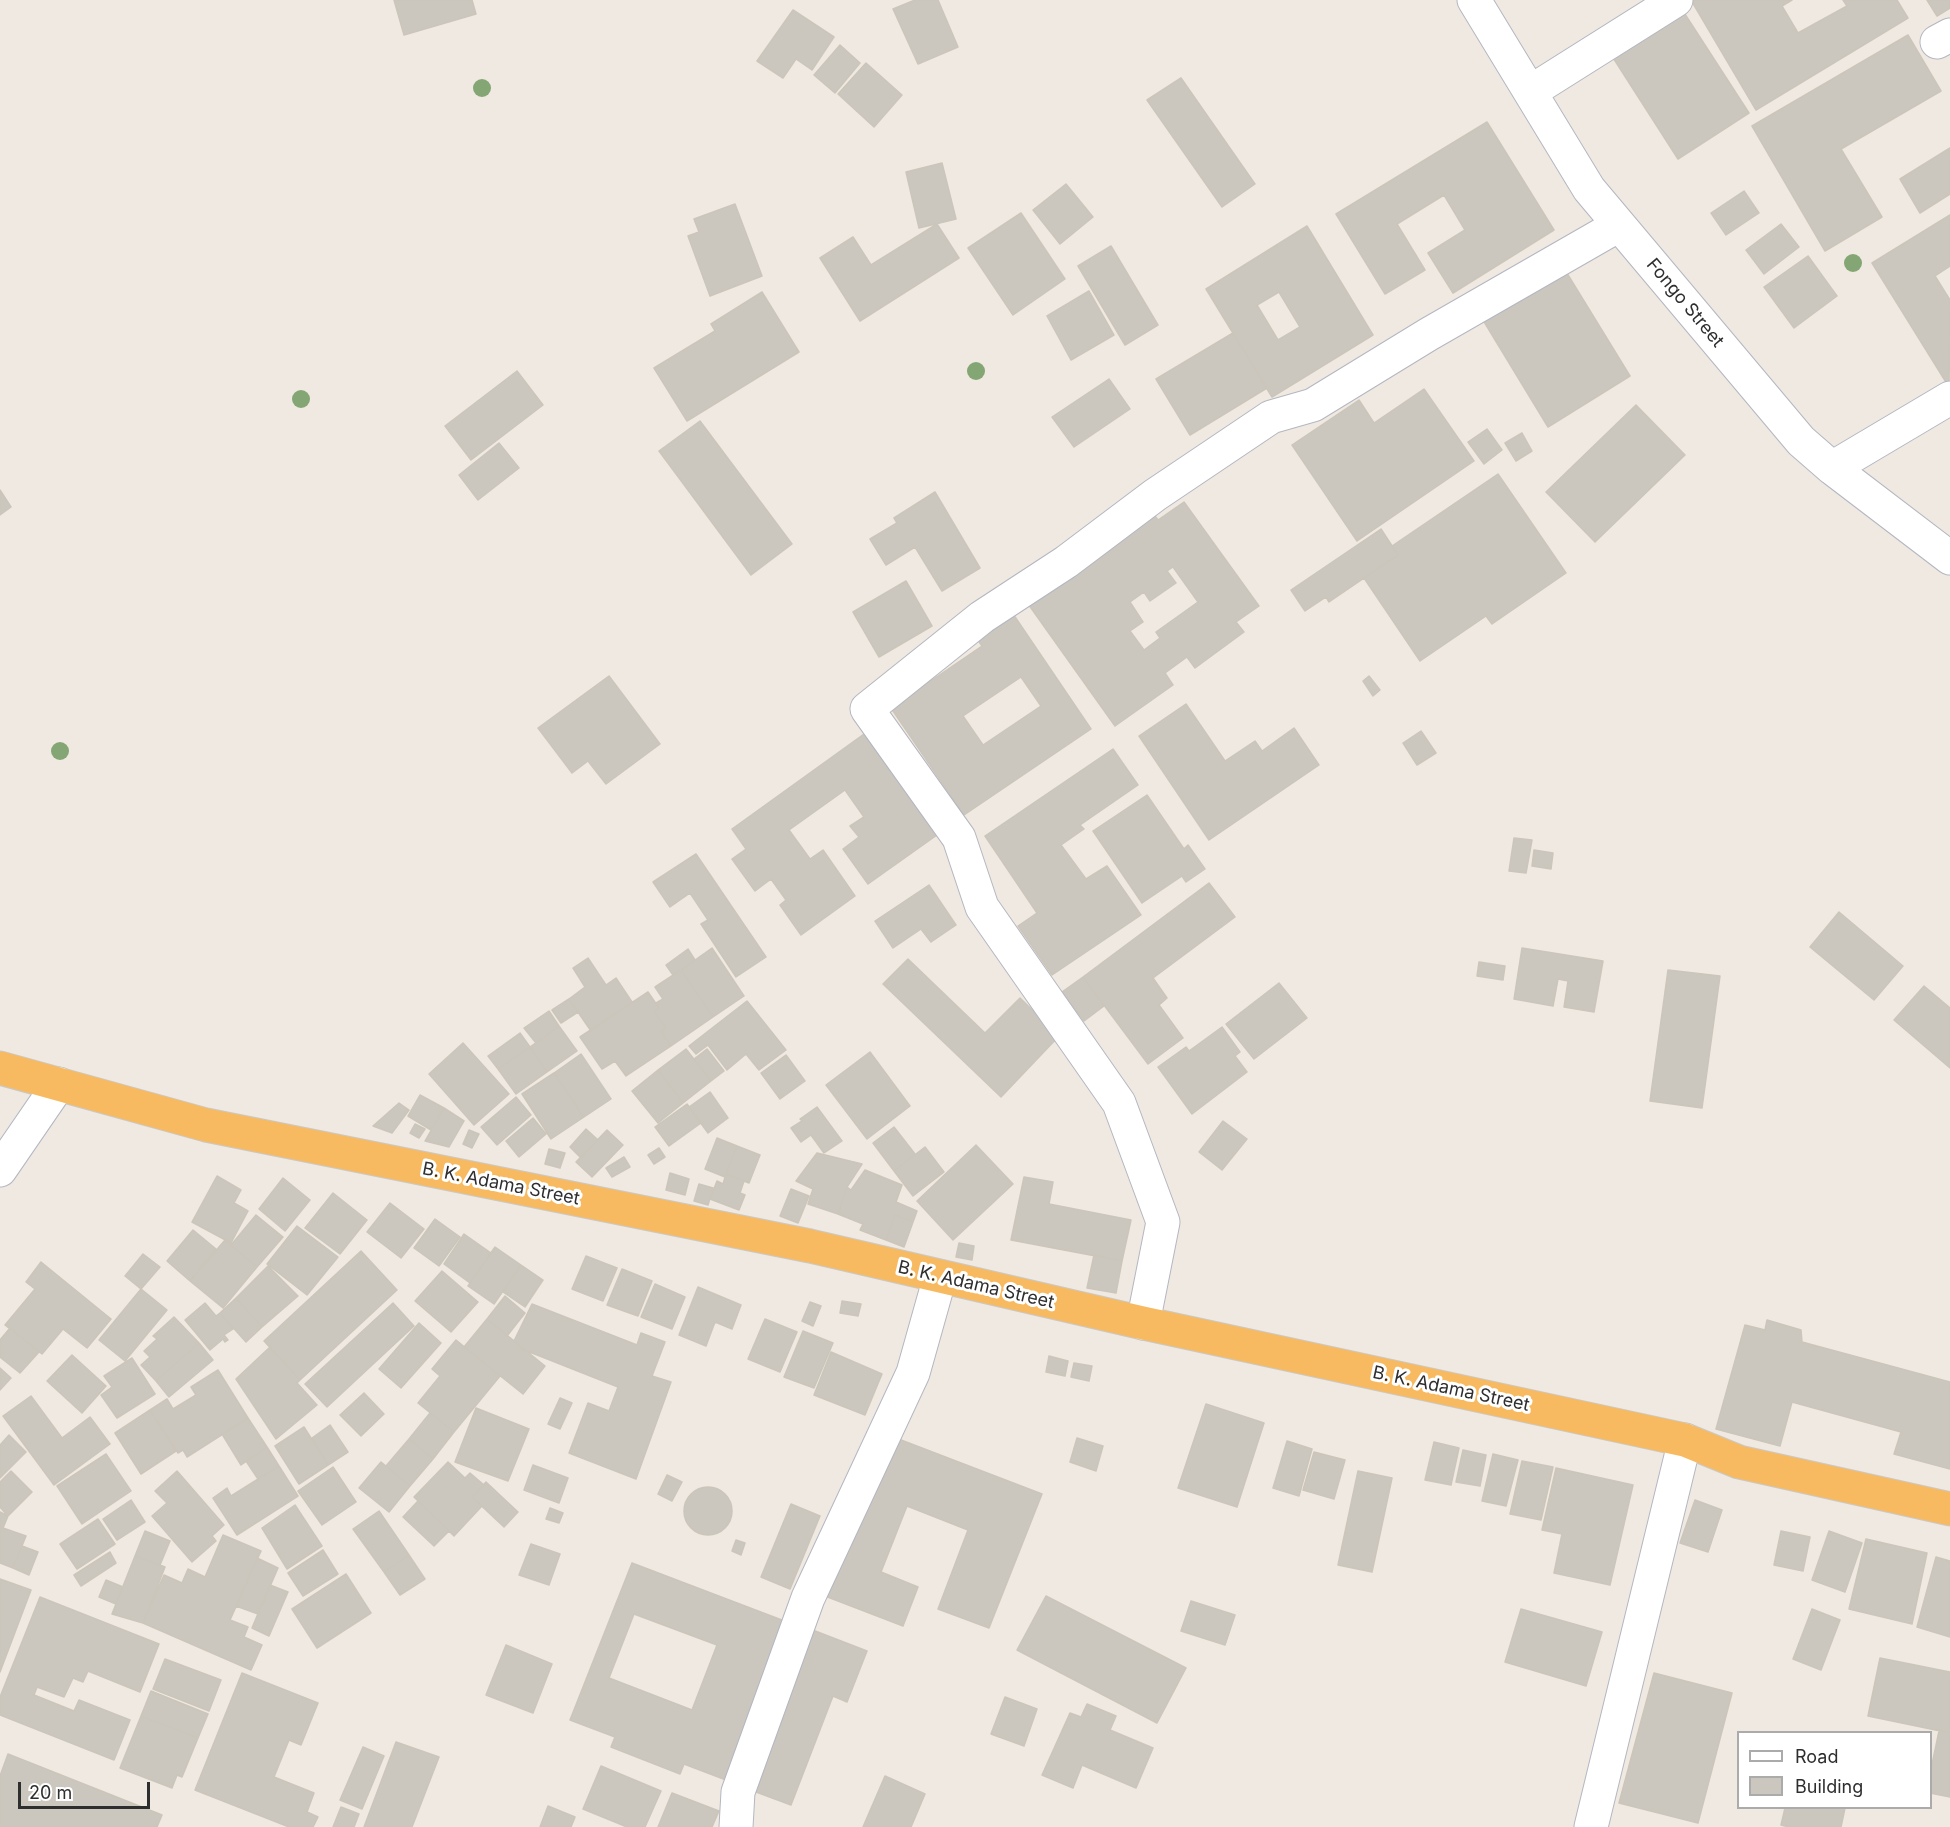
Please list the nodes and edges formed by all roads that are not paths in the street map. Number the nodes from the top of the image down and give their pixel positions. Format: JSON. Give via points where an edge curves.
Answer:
{"nodes":[{"id":1,"x":1474,"y":0,"type":"edge"},
{"id":2,"x":1676,"y":0,"type":"edge"},
{"id":3,"x":1530,"y":92,"type":"junction"},
{"id":4,"x":1619,"y":225,"type":"junction"},
{"id":5,"x":1950,"y":398,"type":"edge"},
{"id":6,"x":1832,"y":468,"type":"junction"},
{"id":7,"x":1950,"y":558,"type":"edge"},
{"id":8,"x":0,"y":1068,"type":"edge"},
{"id":9,"x":59,"y":1084,"type":"junction"},
{"id":10,"x":0,"y":1170,"type":"edge"},
{"id":11,"x":940,"y":1276,"type":"junction"},
{"id":12,"x":1143,"y":1323,"type":"junction"},
{"id":13,"x":1685,"y":1440,"type":"junction"},
{"id":14,"x":1950,"y":1509,"type":"edge"},
{"id":15,"x":736,"y":1827,"type":"edge"},
{"id":16,"x":1591,"y":1827,"type":"edge"}],
"edges":[{"from":1,"to":3,"type":"street","name":"Fongo Street"},
{"from":2,"to":3,"type":"street"},
{"from":3,"to":4,"type":"street","name":"Fongo Street","via":[[1588,189]]},
{"from":4,"to":6,"type":"street","name":"Fongo Street","via":[[1801,441]]},
{"from":4,"to":12,"type":"street","via":[[1313,405],[1271,417],[982,617],[867,709],[959,838],[982,907],[1119,1103],[1163,1222]]},
{"from":5,"to":6,"type":"street"},
{"from":6,"to":7,"type":"street","name":"Fongo Street"},
{"from":8,"to":9,"type":"highway","name":"B. K. Adama Street"},
{"from":9,"to":10,"type":"street"},
{"from":9,"to":11,"type":"highway","name":"B. K. Adama Street","via":[[206,1125],[810,1246]]},
{"from":11,"to":12,"type":"highway","name":"B. K. Adama Street"},
{"from":11,"to":15,"type":"street","via":[[913,1373],[808,1598],[738,1792]]},
{"from":12,"to":13,"type":"highway","name":"B. K. Adama Street"},
{"from":13,"to":14,"type":"highway","name":"B. K. Adama Street","via":[[1739,1462]]},
{"from":13,"to":16,"type":"street"}]}
